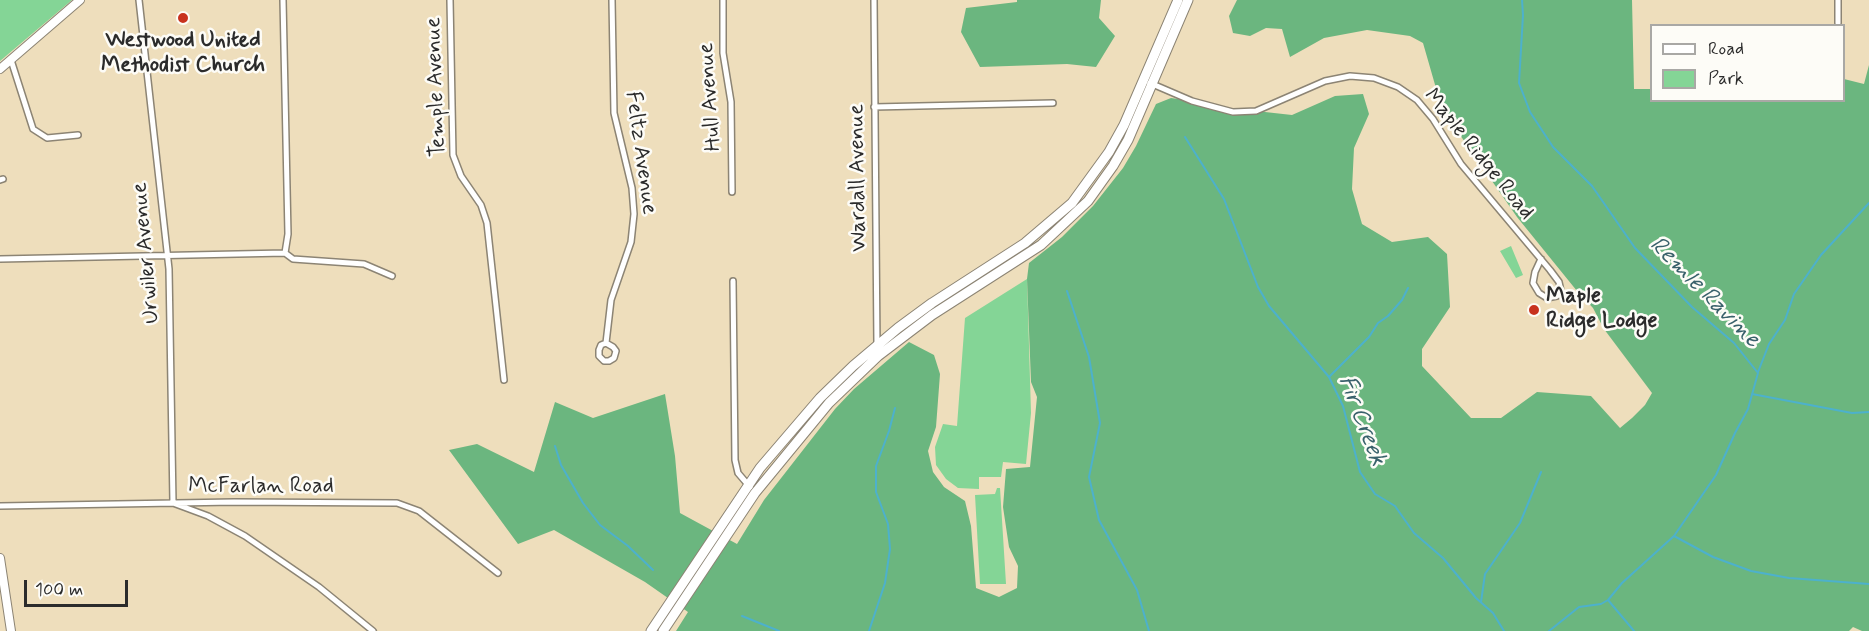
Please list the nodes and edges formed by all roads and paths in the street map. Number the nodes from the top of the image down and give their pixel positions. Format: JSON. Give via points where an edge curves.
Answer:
{"nodes":[{"id":1,"x":80,"y":0,"type":"edge"},
{"id":2,"x":139,"y":0,"type":"edge"},
{"id":3,"x":283,"y":0,"type":"edge"},
{"id":4,"x":450,"y":0,"type":"edge"},
{"id":5,"x":612,"y":0,"type":"edge"},
{"id":6,"x":723,"y":0,"type":"edge"},
{"id":7,"x":874,"y":0,"type":"edge"},
{"id":8,"x":1178,"y":0,"type":"edge"},
{"id":9,"x":1188,"y":0,"type":"edge"},
{"id":10,"x":1838,"y":0,"type":"edge"},
{"id":11,"x":1838,"y":23,"type":"dead end"},
{"id":12,"x":11,"y":60,"type":"junction"},
{"id":13,"x":0,"y":69,"type":"edge"},
{"id":14,"x":1143,"y":80,"type":"junction"},
{"id":15,"x":1153,"y":84,"type":"junction"},
{"id":16,"x":1053,"y":104,"type":"dead end"},
{"id":17,"x":874,"y":107,"type":"junction"},
{"id":18,"x":78,"y":135,"type":"dead end"},
{"id":19,"x":732,"y":192,"type":"dead end"},
{"id":20,"x":285,"y":253,"type":"junction"},
{"id":21,"x":167,"y":255,"type":"junction"},
{"id":22,"x":0,"y":259,"type":"edge"},
{"id":23,"x":1542,"y":259,"type":"junction"},
{"id":24,"x":392,"y":276,"type":"dead end"},
{"id":25,"x":733,"y":281,"type":"dead end"},
{"id":26,"x":606,"y":343,"type":"dead end"},
{"id":27,"x":877,"y":344,"type":"junction"},
{"id":28,"x":878,"y":356,"type":"junction"},
{"id":29,"x":504,"y":380,"type":"dead end"},
{"id":30,"x":752,"y":489,"type":"junction"},
{"id":31,"x":173,"y":503,"type":"junction"},
{"id":32,"x":0,"y":506,"type":"edge"},
{"id":33,"x":0,"y":558,"type":"edge"},
{"id":34,"x":498,"y":573,"type":"dead end"},
{"id":35,"x":11,"y":631,"type":"edge"},
{"id":36,"x":373,"y":631,"type":"edge"},
{"id":37,"x":651,"y":631,"type":"edge"},
{"id":38,"x":663,"y":631,"type":"edge"}],
"edges":[{"from":1,"to":12,"type":"main road"},
{"from":2,"to":21,"type":"street","name":"Urwiler Avenue"},
{"from":3,"to":20,"type":"street","via":[[288,234]]},
{"from":4,"to":29,"type":"street","name":"Temple Avenue","via":[[453,155],[487,223]]},
{"from":5,"to":26,"type":"street","name":"Feltz Avenue","via":[[614,113],[632,188],[634,214],[631,242],[608,316]]},
{"from":6,"to":19,"type":"street","name":"Hull Avenue","via":[[723,53],[731,102]]},
{"from":7,"to":17,"type":"street","name":"Wardall Avenue"},
{"from":8,"to":14,"type":"main road"},
{"from":9,"to":15,"type":"main road"},
{"from":10,"to":11,"type":"street"},
{"from":12,"to":13,"type":"main road"},
{"from":12,"to":18,"type":"street","via":[[30,124],[37,133],[53,139]]},
{"from":14,"to":15,"type":"street","name":"Maple Ridge Road"},
{"from":14,"to":27,"type":"main road","via":[[1109,152],[1072,203],[1025,243]]},
{"from":15,"to":23,"type":"street","name":"Maple Ridge Road","via":[[1192,101],[1233,112],[1256,111],[1324,81],[1350,76],[1374,78],[1398,87],[1417,100],[1433,119],[1461,164]]},
{"from":15,"to":28,"type":"main road","via":[[1113,166],[1088,201],[1057,232]]},
{"from":16,"to":17,"type":"street"},
{"from":17,"to":27,"type":"street","name":"Wardall Avenue"},
{"from":20,"to":21,"type":"street"},
{"from":20,"to":24,"type":"street","via":[[292,259],[364,264]]},
{"from":21,"to":22,"type":"street"},
{"from":21,"to":31,"type":"street","name":"Urwiler Avenue"},
{"from":23,"to":23,"type":"street","name":"Maple Ridge Road","via":[[1559,282],[1561,291],[1557,296],[1547,298],[1533,283]]},
{"from":25,"to":30,"type":"street","via":[[735,460],[738,473]]},
{"from":27,"to":28,"type":"street","name":"Wardall Avenue"},
{"from":27,"to":30,"type":"main road","via":[[820,398],[760,468]]},
{"from":28,"to":30,"type":"main road","via":[[829,403]]},
{"from":30,"to":37,"type":"main road"},
{"from":30,"to":38,"type":"main road"},
{"from":31,"to":32,"type":"street","name":"McFarlan Road"},
{"from":31,"to":34,"type":"street","name":"McFarlan Road","via":[[404,504],[419,511]]},
{"from":31,"to":36,"type":"street","via":[[246,536]]},
{"from":33,"to":35,"type":"main road"}]}
